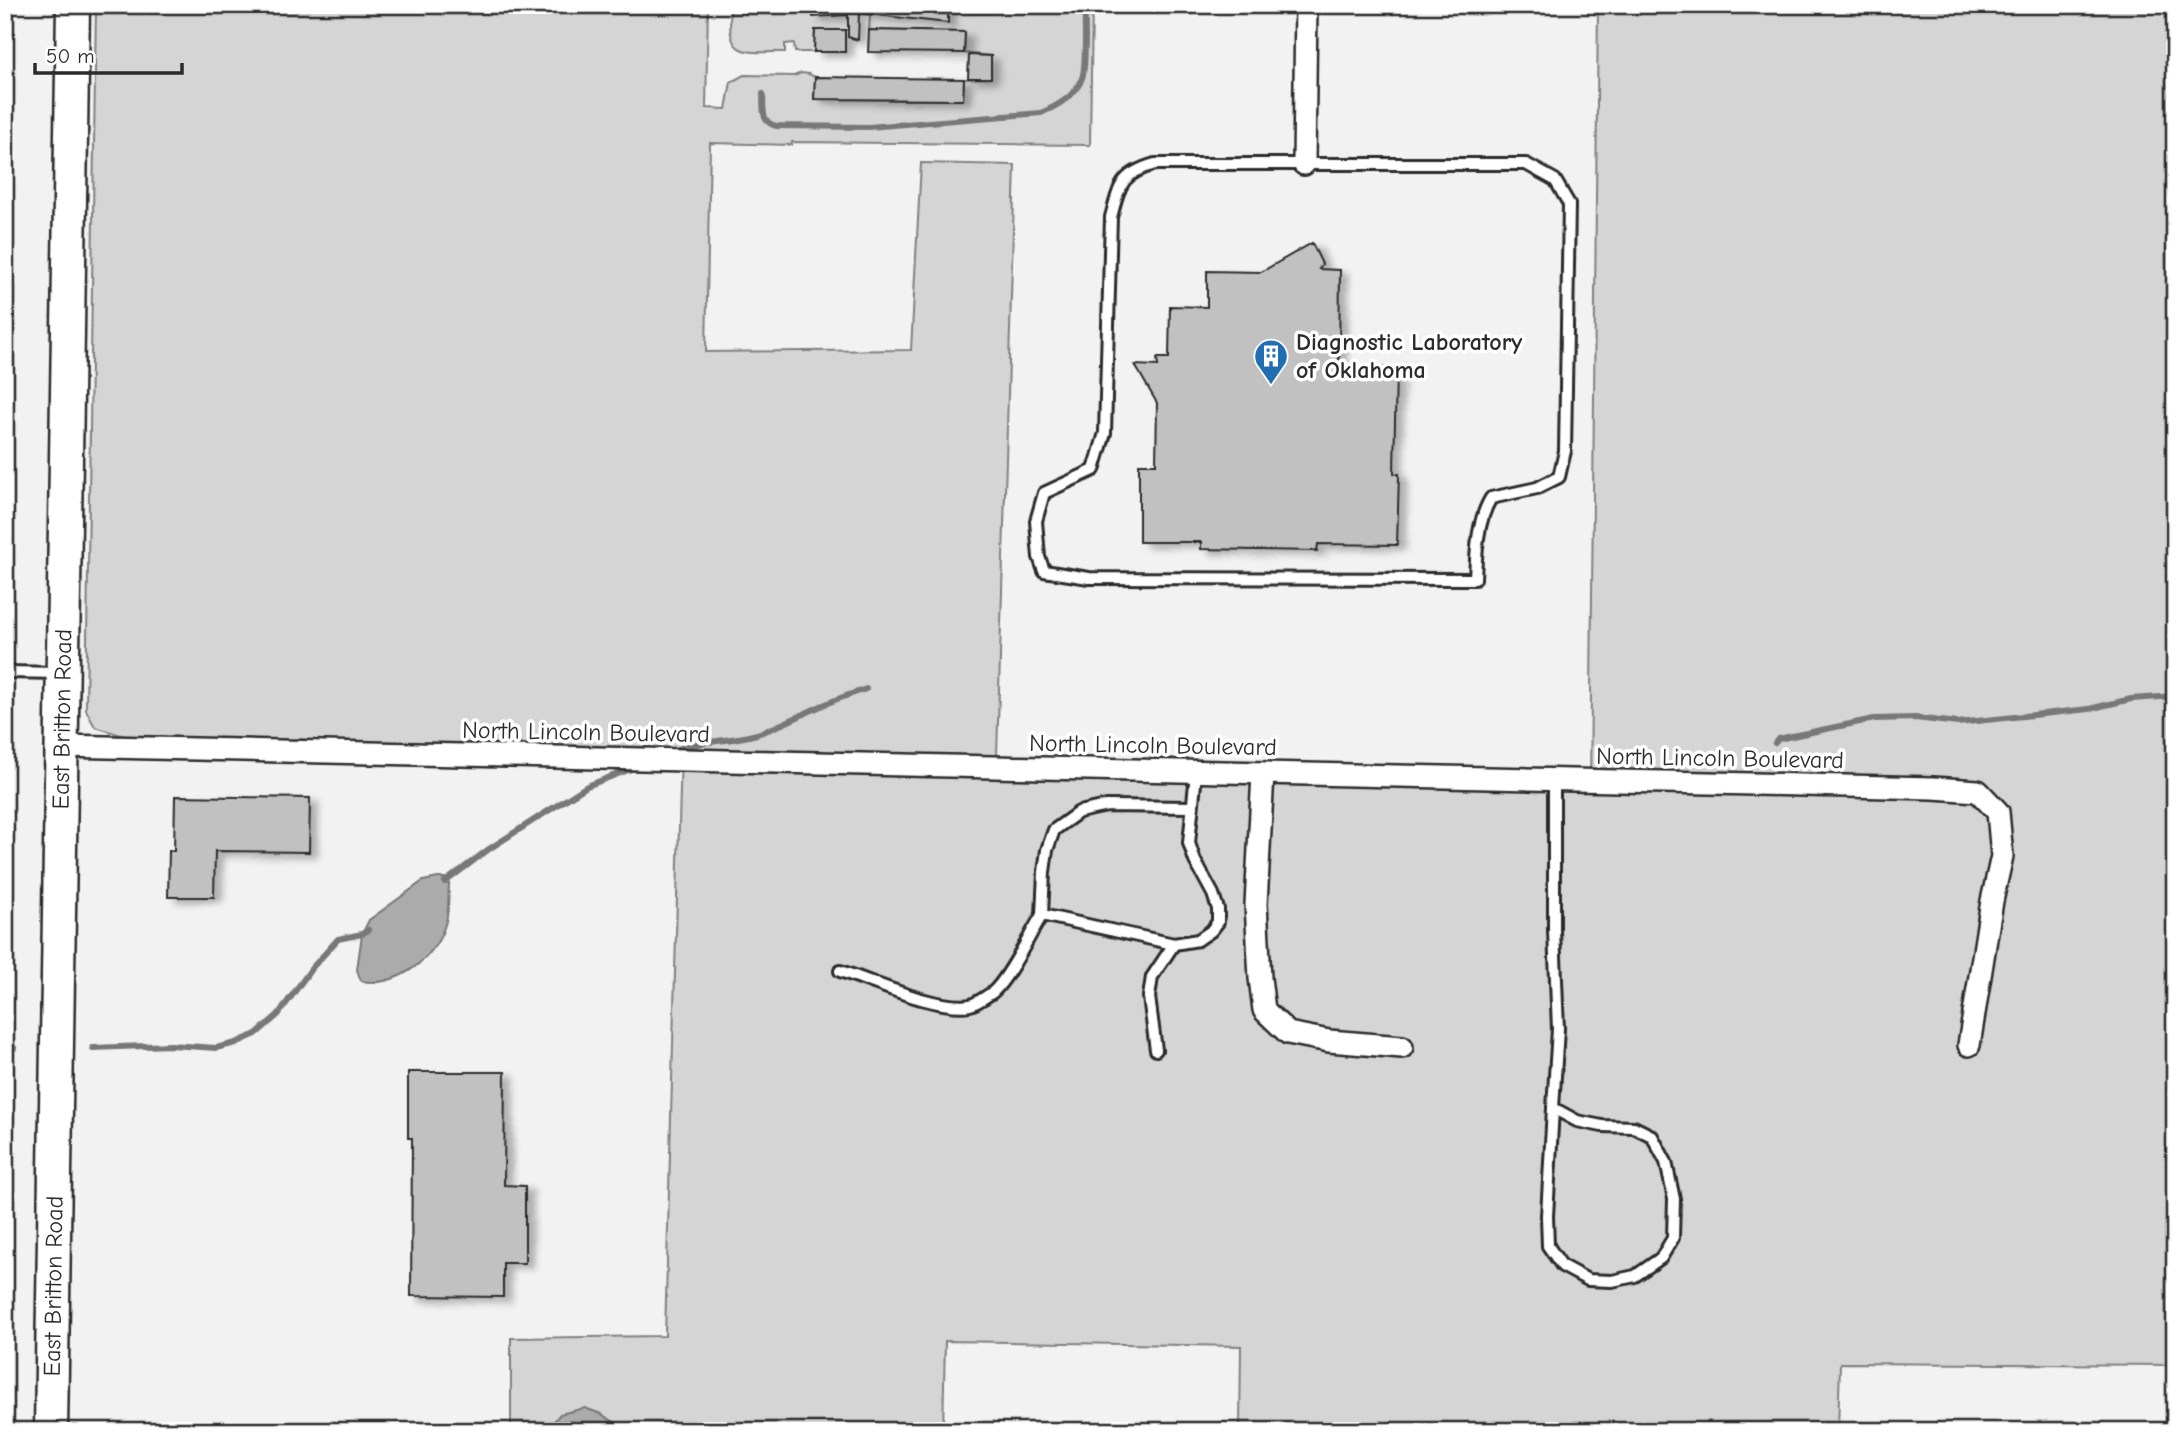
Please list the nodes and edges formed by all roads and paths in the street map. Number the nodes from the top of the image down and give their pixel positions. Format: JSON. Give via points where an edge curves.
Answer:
{"nodes":[{"id":1,"x":73,"y":5,"type":"edge"},
{"id":2,"x":1306,"y":5,"type":"edge"},
{"id":3,"x":1304,"y":164,"type":"junction"},
{"id":4,"x":5,"y":672,"type":"edge"},
{"id":5,"x":63,"y":673,"type":"junction"},
{"id":6,"x":61,"y":746,"type":"junction"},
{"id":7,"x":1196,"y":773,"type":"junction"},
{"id":8,"x":1263,"y":774,"type":"junction"},
{"id":9,"x":1554,"y":780,"type":"junction"},
{"id":10,"x":1192,"y":807,"type":"junction"},
{"id":11,"x":1042,"y":915,"type":"junction"},
{"id":12,"x":1174,"y":944,"type":"junction"},
{"id":13,"x":840,"y":971,"type":"dead end"},
{"id":14,"x":1969,"y":1045,"type":"dead end"},
{"id":15,"x":1402,"y":1047,"type":"dead end"},
{"id":16,"x":1156,"y":1050,"type":"dead end"},
{"id":17,"x":1553,"y":1108,"type":"junction"},
{"id":18,"x":51,"y":1431,"type":"edge"}],
"edges":[{"from":1,"to":5,"type":"main road","name":"East Britton Road"},
{"from":2,"to":3,"type":"street"},
{"from":3,"to":3,"type":"lane","via":[[1526,164],[1555,180],[1569,204],[1565,451],[1559,477],[1537,488],[1490,498],[1475,555],[1475,579],[1089,578],[1044,571],[1036,521],[1044,493],[1094,470],[1105,433],[1111,216],[1120,187],[1135,170],[1155,164]]},
{"from":4,"to":5,"type":"lane"},
{"from":5,"to":6,"type":"main road","name":"East Britton Road"},
{"from":6,"to":7,"type":"street","name":"North Lincoln Boulevard"},
{"from":6,"to":18,"type":"main road","name":"East Britton Road"},
{"from":7,"to":8,"type":"street","name":"North Lincoln Boulevard"},
{"from":7,"to":10,"type":"lane"},
{"from":8,"to":9,"type":"street","name":"North Lincoln Boulevard"},
{"from":8,"to":15,"type":"street","via":[[1256,904],[1264,1010],[1288,1033]]},
{"from":9,"to":14,"type":"street","name":"North Lincoln Boulevard","via":[[1978,791],[1998,812],[2002,856]]},
{"from":9,"to":17,"type":"lane","via":[[1558,1029]]},
{"from":10,"to":11,"type":"lane","via":[[1107,806],[1079,812],[1054,831],[1047,850]]},
{"from":10,"to":12,"type":"lane","via":[[1189,843],[1213,894],[1218,922],[1198,940]]},
{"from":11,"to":12,"type":"lane"},
{"from":11,"to":13,"type":"lane","via":[[994,991],[972,1005],[924,999]]},
{"from":12,"to":16,"type":"lane","via":[[1152,977],[1149,997]]},
{"from":17,"to":17,"type":"lane","via":[[1548,1245],[1562,1266],[1588,1280],[1635,1276],[1661,1258],[1674,1238],[1674,1199],[1666,1162],[1652,1136],[1634,1127],[1577,1121]]}]}
